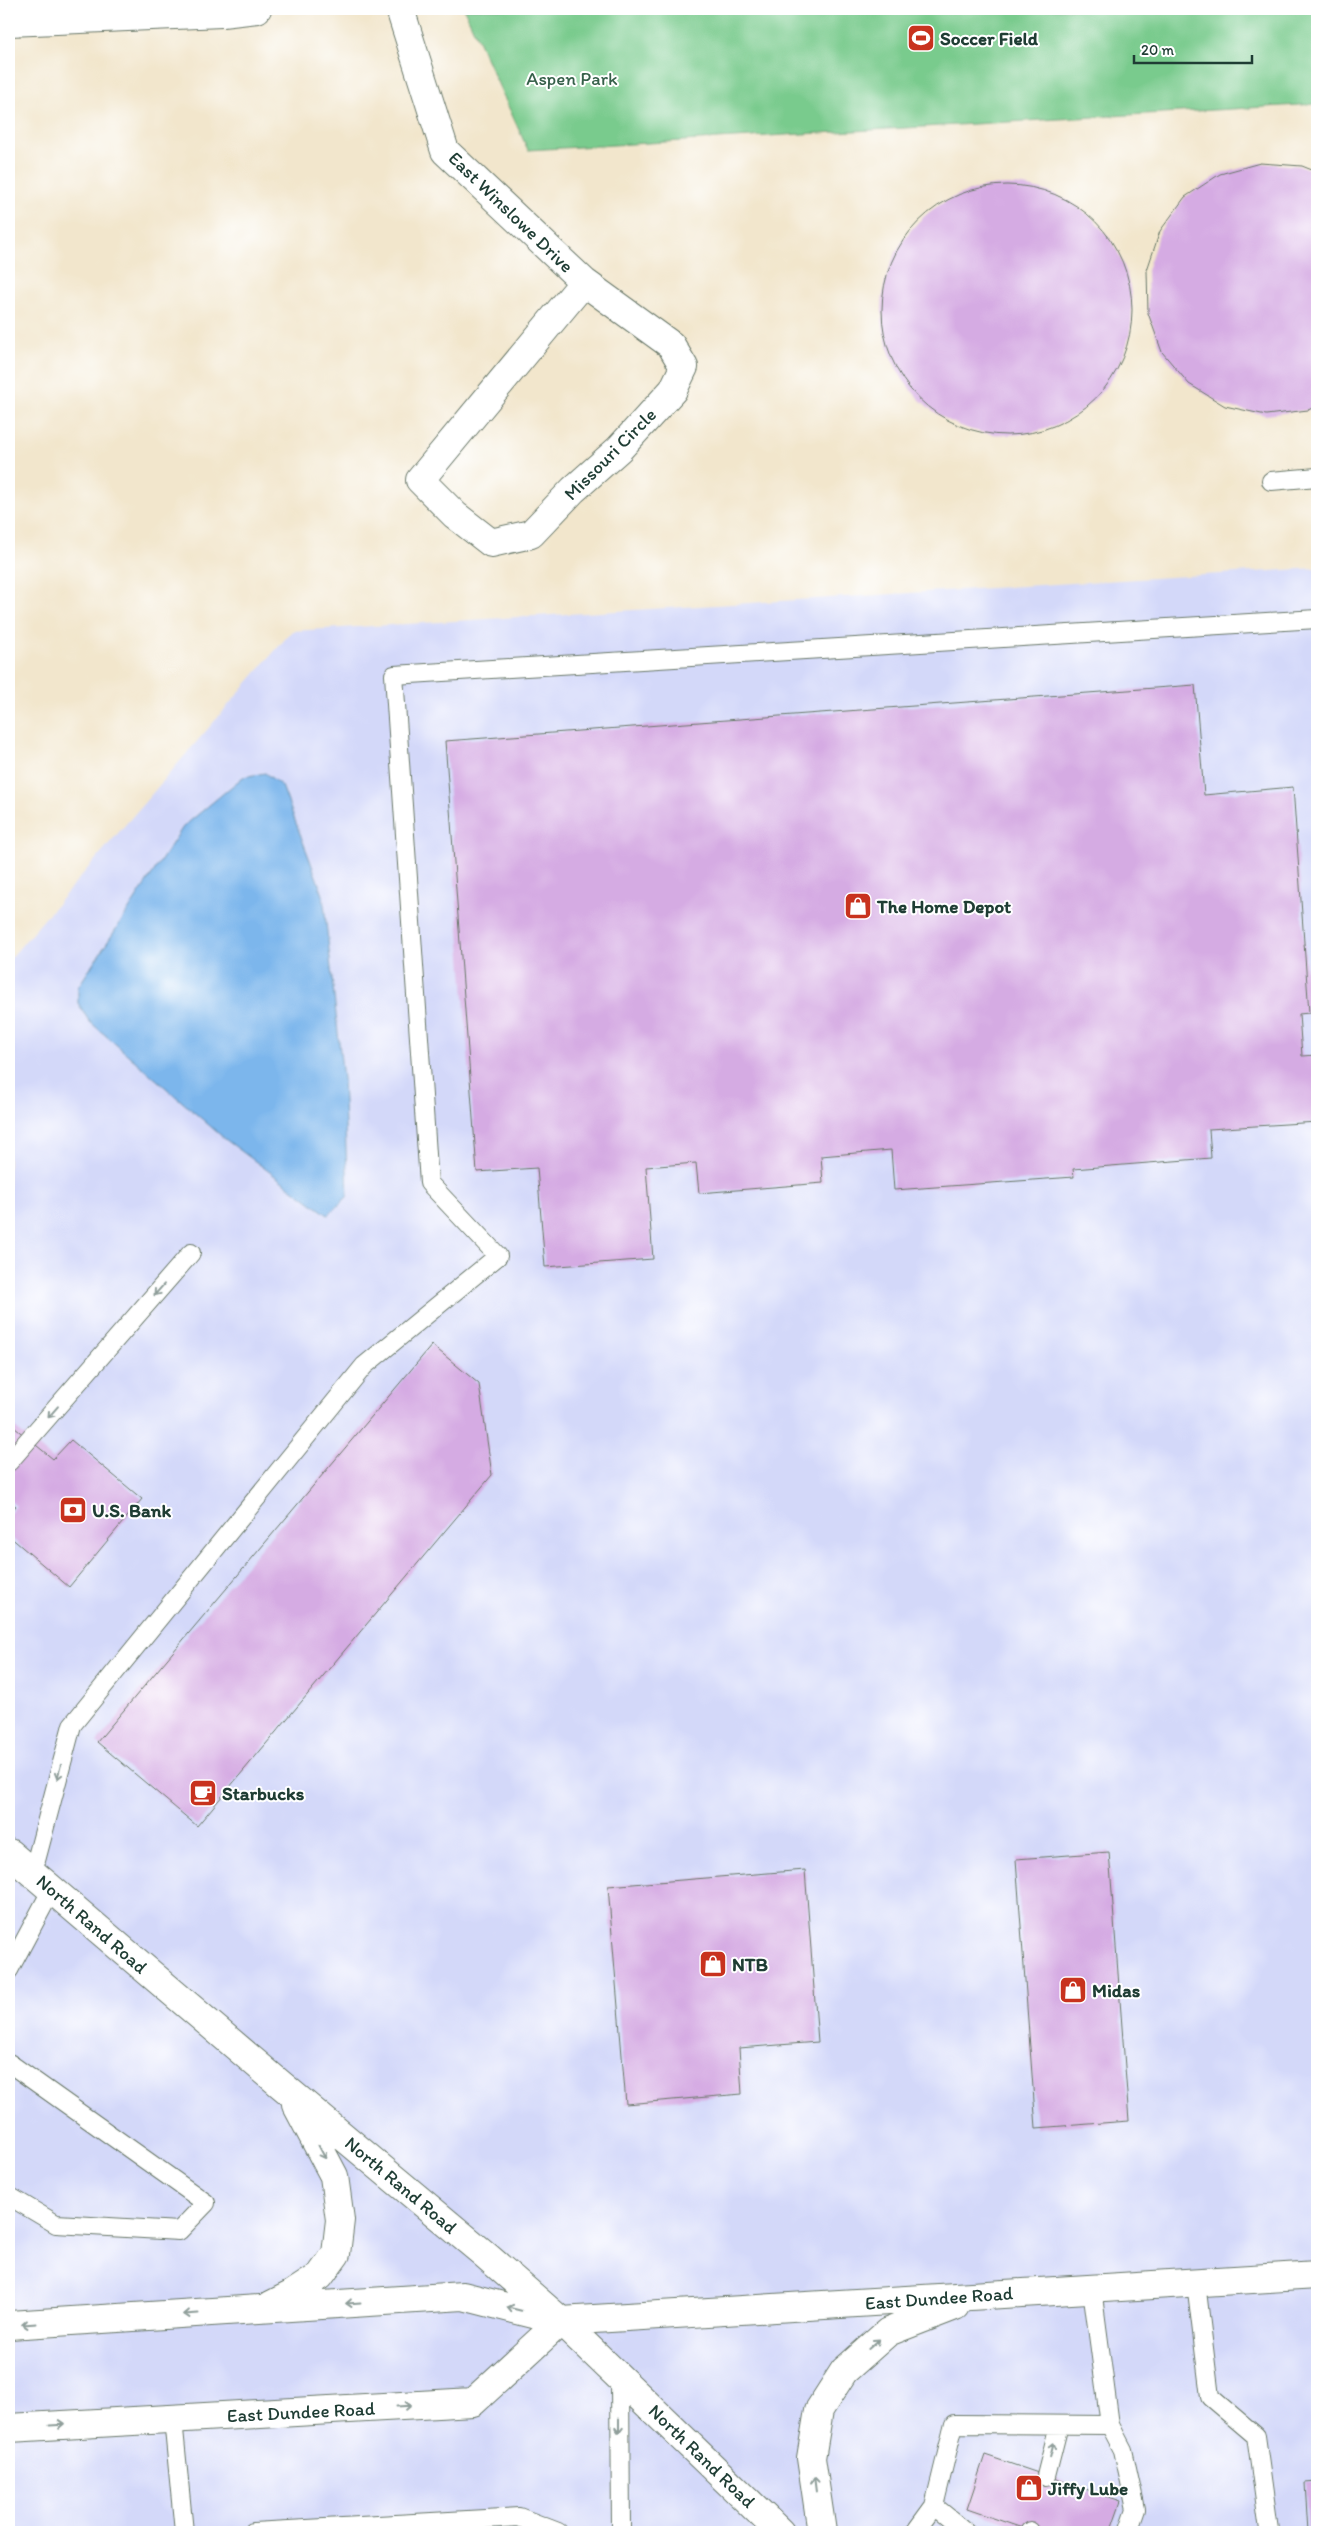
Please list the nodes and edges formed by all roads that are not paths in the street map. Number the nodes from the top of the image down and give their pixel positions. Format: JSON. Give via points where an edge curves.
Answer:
{"nodes":[{"id":1,"x":257,"y":9,"type":"edge"},
{"id":2,"x":400,"y":9,"type":"edge"},
{"id":3,"x":9,"y":22,"type":"edge"},
{"id":4,"x":584,"y":282,"type":"junction"},
{"id":5,"x":1317,"y":476,"type":"edge"},
{"id":6,"x":420,"y":480,"type":"joint"},
{"id":7,"x":1271,"y":481,"type":"dead end"},
{"id":8,"x":1317,"y":619,"type":"edge"},
{"id":9,"x":192,"y":1253,"type":"dead end"},
{"id":10,"x":9,"y":1462,"type":"edge"},
{"id":11,"x":9,"y":1853,"type":"edge"},
{"id":12,"x":42,"y":1882,"type":"junction"},
{"id":13,"x":9,"y":1970,"type":"edge"},
{"id":14,"x":9,"y":2063,"type":"edge"},
{"id":15,"x":291,"y":2093,"type":"junction"},
{"id":16,"x":9,"y":2196,"type":"edge"},
{"id":17,"x":1317,"y":2275,"type":"edge"},
{"id":18,"x":1196,"y":2283,"type":"junction"},
{"id":19,"x":1092,"y":2290,"type":"junction"},
{"id":20,"x":987,"y":2296,"type":"junction"},
{"id":21,"x":262,"y":2309,"type":"junction"},
{"id":22,"x":561,"y":2321,"type":"junction"},
{"id":23,"x":9,"y":2325,"type":"edge"},
{"id":24,"x":620,"y":2377,"type":"junction"},
{"id":25,"x":173,"y":2419,"type":"junction"},
{"id":26,"x":1059,"y":2425,"type":"junction"},
{"id":27,"x":1110,"y":2425,"type":"junction"},
{"id":28,"x":9,"y":2428,"type":"edge"},
{"id":29,"x":1046,"y":2476,"type":"dead end"},
{"id":30,"x":934,"y":2506,"type":"junction"},
{"id":31,"x":307,"y":2531,"type":"edge"},
{"id":32,"x":184,"y":2532,"type":"edge"},
{"id":33,"x":253,"y":2532,"type":"edge"},
{"id":34,"x":558,"y":2532,"type":"edge"},
{"id":35,"x":621,"y":2532,"type":"edge"},
{"id":36,"x":780,"y":2532,"type":"edge"},
{"id":37,"x":822,"y":2532,"type":"edge"},
{"id":38,"x":915,"y":2532,"type":"edge"},
{"id":39,"x":966,"y":2532,"type":"edge"},
{"id":40,"x":1128,"y":2532,"type":"edge"},
{"id":41,"x":1268,"y":2532,"type":"edge"}],
"edges":[{"from":1,"to":3,"type":"main road"},
{"from":2,"to":4,"type":"main road","name":"East Winslowe Drive","via":[[445,151]]},
{"from":4,"to":6,"type":"main road","name":"East Winslowe Drive"},
{"from":4,"to":6,"type":"main road","name":"Missouri Circle","via":[[671,346],[684,367],[673,390],[619,449],[531,534],[491,543],[455,515]]},
{"from":5,"to":7,"type":"lane"},
{"from":8,"to":12,"type":"lane","one_way":true,"via":[[394,675],[429,1183],[498,1256],[364,1366],[72,1725]]},
{"from":9,"to":10,"type":"lane","one_way":true},
{"from":11,"to":12,"type":"main road","name":"North Rand Road"},
{"from":12,"to":13,"type":"lane"},
{"from":12,"to":15,"type":"main road","name":"North Rand Road"},
{"from":14,"to":16,"type":"lane","via":[[206,2203],[179,2231],[56,2224]]},
{"from":15,"to":21,"type":"main road","one_way":true,"via":[[334,2176],[340,2220],[336,2254],[320,2276],[292,2295]]},
{"from":15,"to":22,"type":"main road","name":"North Rand Road"},
{"from":17,"to":18,"type":"main road","name":"East Dundee Road"},
{"from":18,"to":19,"type":"main road","name":"East Dundee Road"},
{"from":18,"to":41,"type":"lane","via":[[1210,2397],[1256,2436]]},
{"from":19,"to":20,"type":"main road","name":"East Dundee Road"},
{"from":19,"to":27,"type":"lane"},
{"from":20,"to":22,"type":"main road","name":"East Dundee Road"},
{"from":37,"to":20,"type":"main road","one_way":true,"via":[[811,2458],[819,2410],[844,2371],[888,2332]]},
{"from":22,"to":21,"type":"main road","name":"East Dundee Road","one_way":true,"via":[[463,2296]]},
{"from":21,"to":23,"type":"main road","name":"East Dundee Road","one_way":true},
{"from":22,"to":24,"type":"main road","name":"North Rand Road"},
{"from":25,"to":22,"type":"main road","name":"East Dundee Road","one_way":true,"via":[[473,2402]]},
{"from":24,"to":35,"type":"lane","one_way":true},
{"from":24,"to":36,"type":"main road","name":"North Rand Road"},
{"from":28,"to":25,"type":"main road","name":"East Dundee Road","one_way":true},
{"from":25,"to":32,"type":"lane"},
{"from":26,"to":27,"type":"lane"},
{"from":29,"to":26,"type":"lane","one_way":true},
{"from":26,"to":30,"type":"lane","via":[[954,2424]]},
{"from":27,"to":40,"type":"lane","via":[[1123,2450],[1136,2509]]},
{"from":30,"to":38,"type":"lane"},
{"from":30,"to":39,"type":"lane"},
{"from":31,"to":33,"type":"lane"},
{"from":31,"to":34,"type":"lane","via":[[519,2517]]}]}
